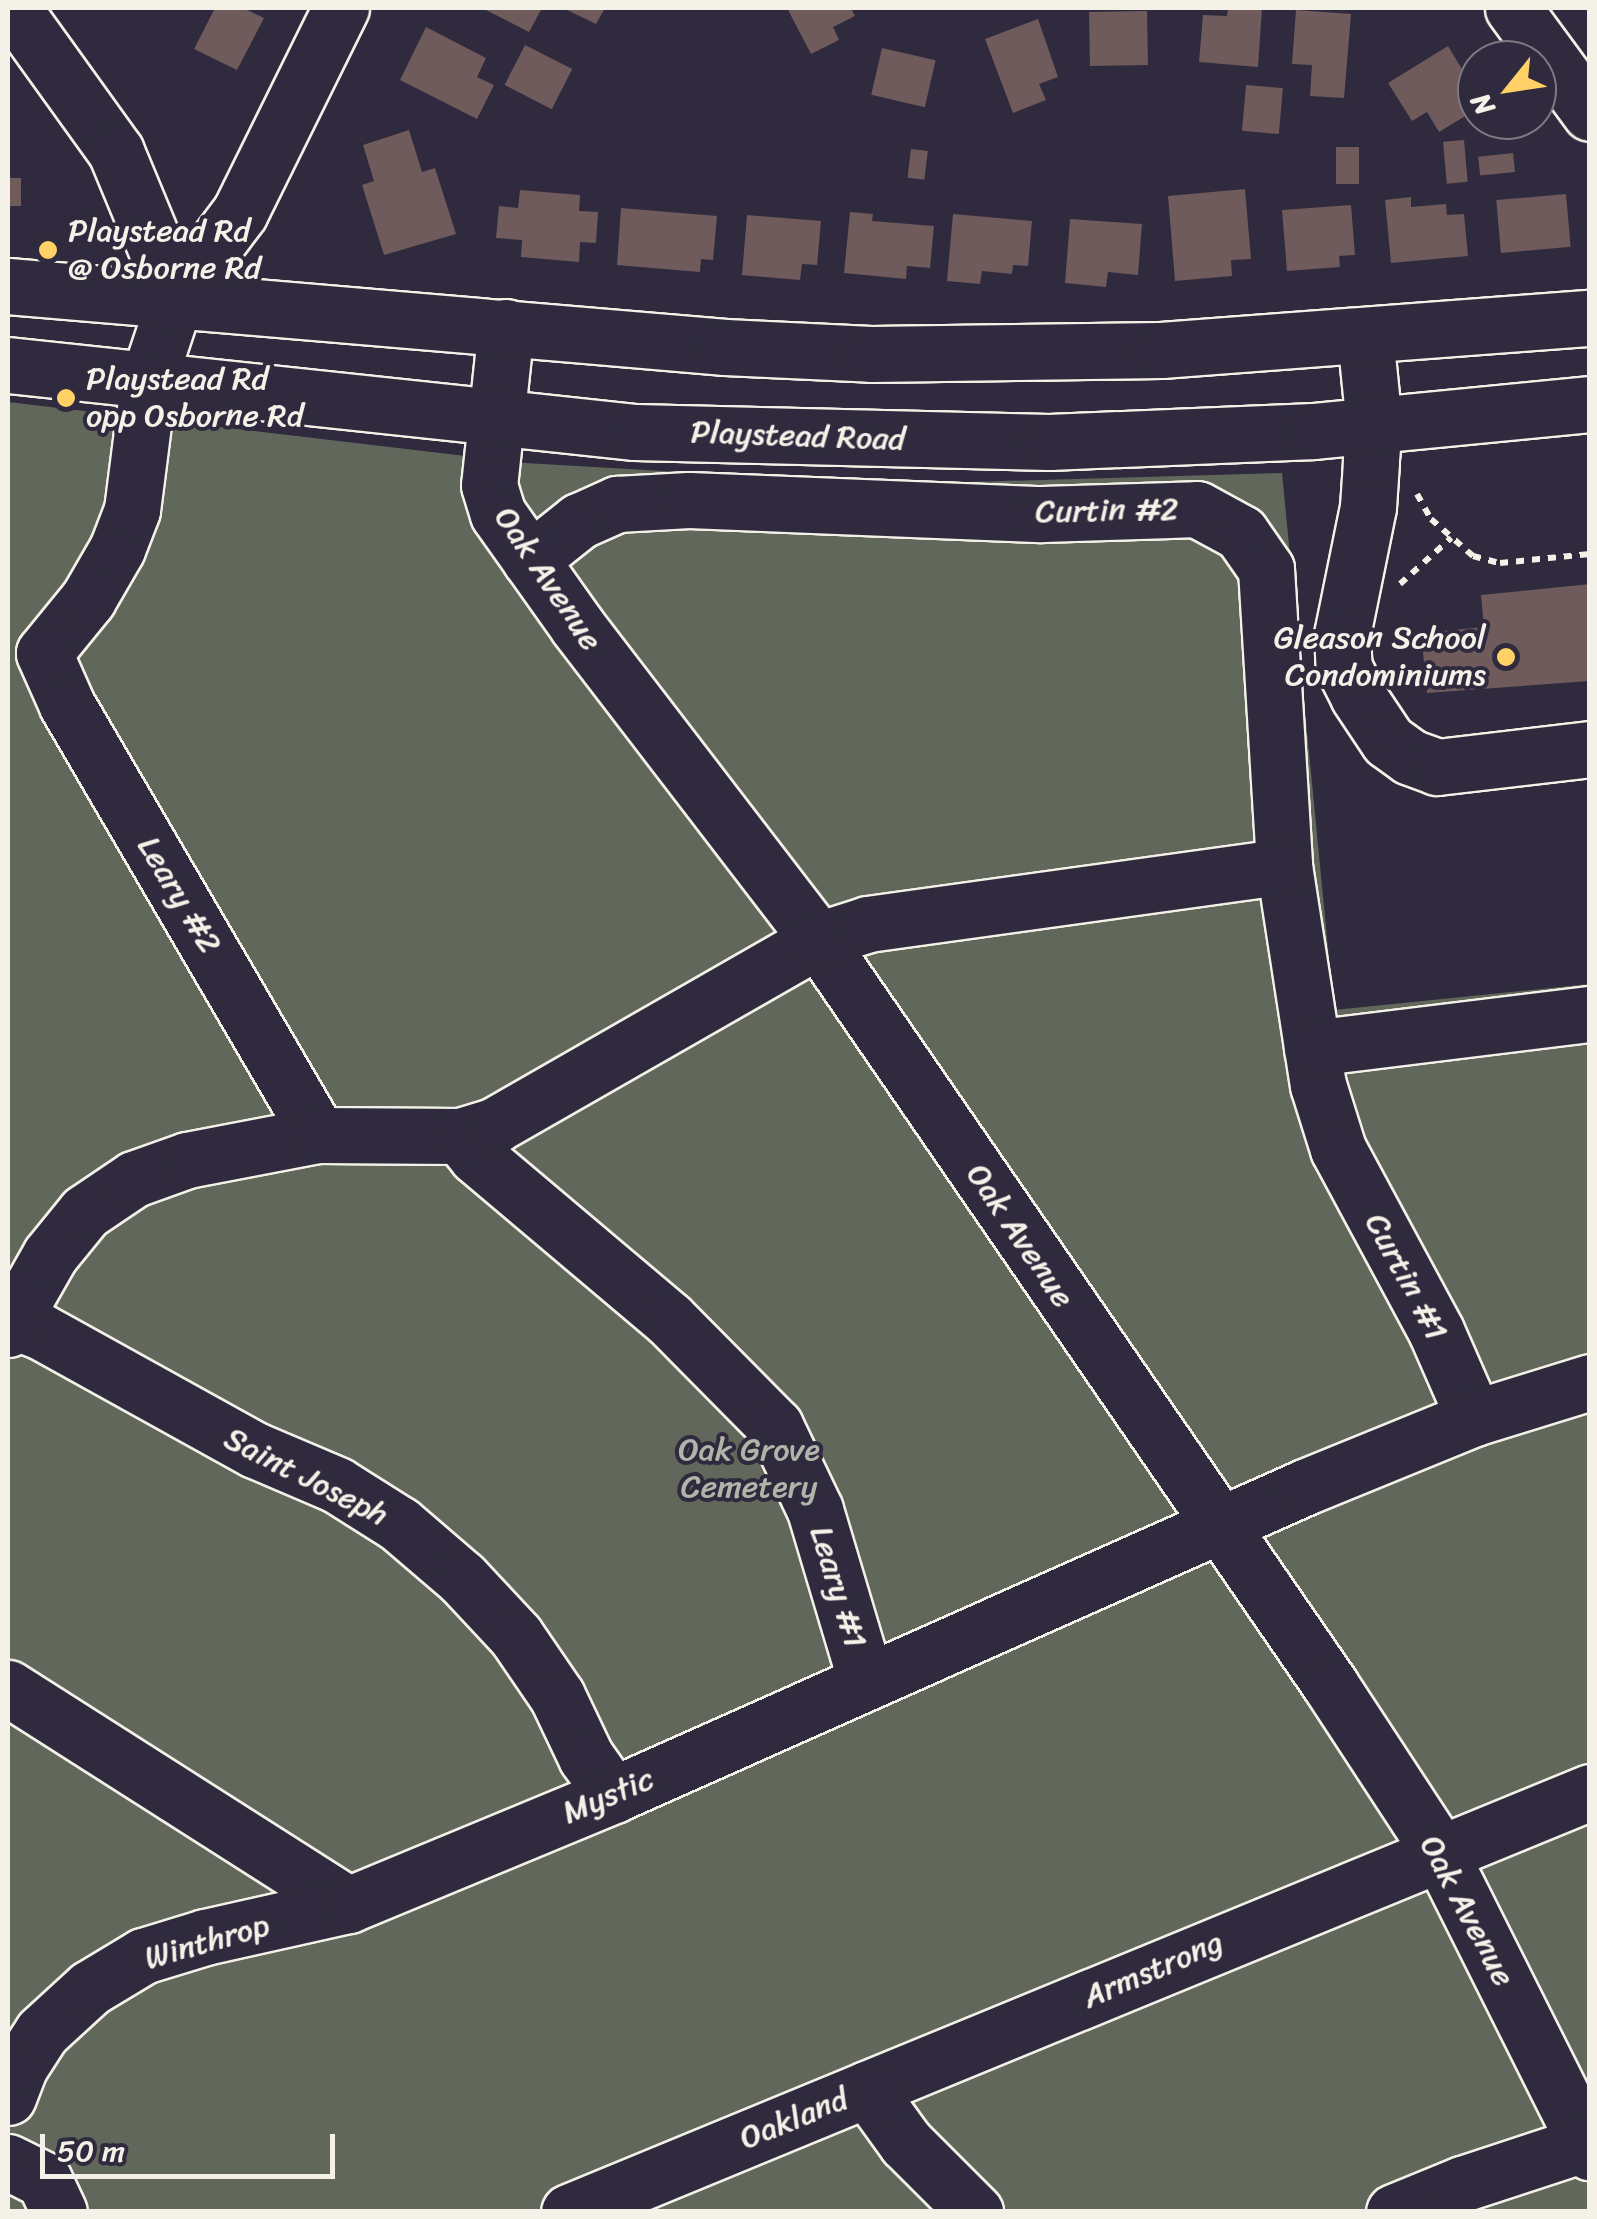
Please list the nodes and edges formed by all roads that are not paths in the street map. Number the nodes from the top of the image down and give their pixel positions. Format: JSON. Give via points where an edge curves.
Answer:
{"nodes":[{"id":1,"x":341,"y":8,"type":"edge"},
{"id":2,"x":1512,"y":8,"type":"edge"},
{"id":3,"x":8,"y":10,"type":"edge"},
{"id":4,"x":1590,"y":113,"type":"edge"},
{"id":5,"x":8,"y":286,"type":"edge"},
{"id":6,"x":176,"y":297,"type":"junction"},
{"id":7,"x":1590,"y":318,"type":"edge"},
{"id":8,"x":506,"y":328,"type":"junction"},
{"id":9,"x":1365,"y":336,"type":"junction"},
{"id":10,"x":8,"y":365,"type":"edge"},
{"id":11,"x":149,"y":378,"type":"junction"},
{"id":12,"x":1590,"y":404,"type":"edge"},
{"id":13,"x":498,"y":417,"type":"junction"},
{"id":14,"x":1374,"y":425,"type":"junction"},
{"id":15,"x":530,"y":560,"type":"junction"},
{"id":16,"x":26,"y":656,"type":"edge"},
{"id":17,"x":1590,"y":749,"type":"edge"},
{"id":18,"x":1284,"y":866,"type":"junction"},
{"id":19,"x":818,"y":940,"type":"junction"},
{"id":20,"x":1590,"y":1014,"type":"edge"},
{"id":21,"x":1312,"y":1048,"type":"junction"},
{"id":22,"x":318,"y":1135,"type":"junction"},
{"id":23,"x":460,"y":1136,"type":"junction"},
{"id":24,"x":9,"y":1322,"type":"edge"},
{"id":25,"x":1590,"y":1382,"type":"edge"},
{"id":26,"x":1474,"y":1418,"type":"junction"},
{"id":27,"x":1220,"y":1527,"type":"junction"},
{"id":28,"x":866,"y":1681,"type":"junction"},
{"id":29,"x":8,"y":1688,"type":"edge"},
{"id":30,"x":1590,"y":1792,"type":"edge"},
{"id":31,"x":613,"y":1795,"type":"junction"},
{"id":32,"x":1439,"y":1852,"type":"junction"},
{"id":33,"x":348,"y":1904,"type":"junction"},
{"id":34,"x":867,"y":2089,"type":"junction"},
{"id":35,"x":8,"y":2097,"type":"edge"},
{"id":36,"x":8,"y":2116,"type":"edge"},
{"id":37,"x":1588,"y":2146,"type":"edge"},
{"id":38,"x":10,"y":2170,"type":"edge"},
{"id":39,"x":59,"y":2212,"type":"edge"},
{"id":40,"x":569,"y":2212,"type":"edge"},
{"id":41,"x":975,"y":2212,"type":"edge"},
{"id":42,"x":1394,"y":2212,"type":"edge"}],
"edges":[{"from":1,"to":6,"type":"main road","via":[[240,212]]},
{"from":2,"to":4,"type":"main road"},
{"from":3,"to":6,"type":"main road","via":[[116,152]]},
{"from":5,"to":6,"type":"main road"},
{"from":6,"to":8,"type":"main road"},
{"from":6,"to":11,"type":"main road"},
{"from":7,"to":9,"type":"main road"},
{"from":8,"to":9,"type":"main road","via":[[871,354],[1161,350]]},
{"from":8,"to":13,"type":"main road","name":"Oak Avenue"},
{"from":9,"to":14,"type":"main road"},
{"from":10,"to":11,"type":"main road","name":"Playstead Road"},
{"from":11,"to":13,"type":"main road","name":"Playstead Road"},
{"from":11,"to":16,"type":"main road","via":[[132,510],[117,549],[88,599]]},
{"from":12,"to":14,"type":"main road","name":"Playstead Road"},
{"from":13,"to":14,"type":"main road","name":"Playstead Road","via":[[635,432],[1049,442]]},
{"from":13,"to":15,"type":"main road","name":"Oak Avenue","via":[[488,485],[498,514]]},
{"from":14,"to":17,"type":"main road","via":[[1368,507],[1342,635],[1344,668],[1372,720],[1410,757],[1437,767]]},
{"from":15,"to":18,"type":"main road","name":"Curtin #2","via":[[579,521],[616,504],[689,500],[1042,514],[1197,509],[1242,533],[1266,569]]},
{"from":15,"to":19,"type":"main road","name":"Oak Avenue"},
{"from":16,"to":22,"type":"main road","name":"Leary #2","via":[[67,705]]},
{"from":18,"to":19,"type":"main road","via":[[868,924]]},
{"from":18,"to":21,"type":"main road","name":"Curtin #1"},
{"from":19,"to":23,"type":"main road","via":[[495,1125]]},
{"from":19,"to":27,"type":"main road","name":"Oak Avenue"},
{"from":20,"to":21,"type":"main road"},
{"from":21,"to":26,"type":"main road","name":"Curtin #1","via":[[1338,1149],[1436,1331]]},
{"from":22,"to":23,"type":"main road"},
{"from":22,"to":24,"type":"main road","via":[[188,1160],[134,1179],[84,1212]]},
{"from":23,"to":28,"type":"main road","name":"Leary #1","via":[[670,1319],[776,1426],[815,1510]]},
{"from":24,"to":31,"type":"main road","name":"Saint Joseph","via":[[255,1450],[337,1485],[399,1524],[516,1636]]},
{"from":25,"to":26,"type":"main road"},
{"from":26,"to":27,"type":"main road"},
{"from":27,"to":28,"type":"main road","name":"Leary #1"},
{"from":27,"to":32,"type":"main road","name":"Oak Avenue"},
{"from":28,"to":31,"type":"main road","name":"Mystic"},
{"from":29,"to":33,"type":"main road"},
{"from":30,"to":32,"type":"main road","name":"Armstrong"},
{"from":31,"to":33,"type":"main road","name":"Mystic"},
{"from":32,"to":34,"type":"main road","name":"Armstrong"},
{"from":32,"to":37,"type":"main road","name":"Oak Avenue"},
{"from":33,"to":35,"type":"main road","name":"Winthrop","via":[[143,1956],[90,1988],[42,2032]]},
{"from":34,"to":40,"type":"main road","name":"Oakland"},
{"from":34,"to":41,"type":"main road","name":"Oakland","via":[[906,2142]]},
{"from":36,"to":38,"type":"main road"},
{"from":37,"to":42,"type":"main road"},
{"from":38,"to":39,"type":"main road","via":[[44,2180]]}]}
